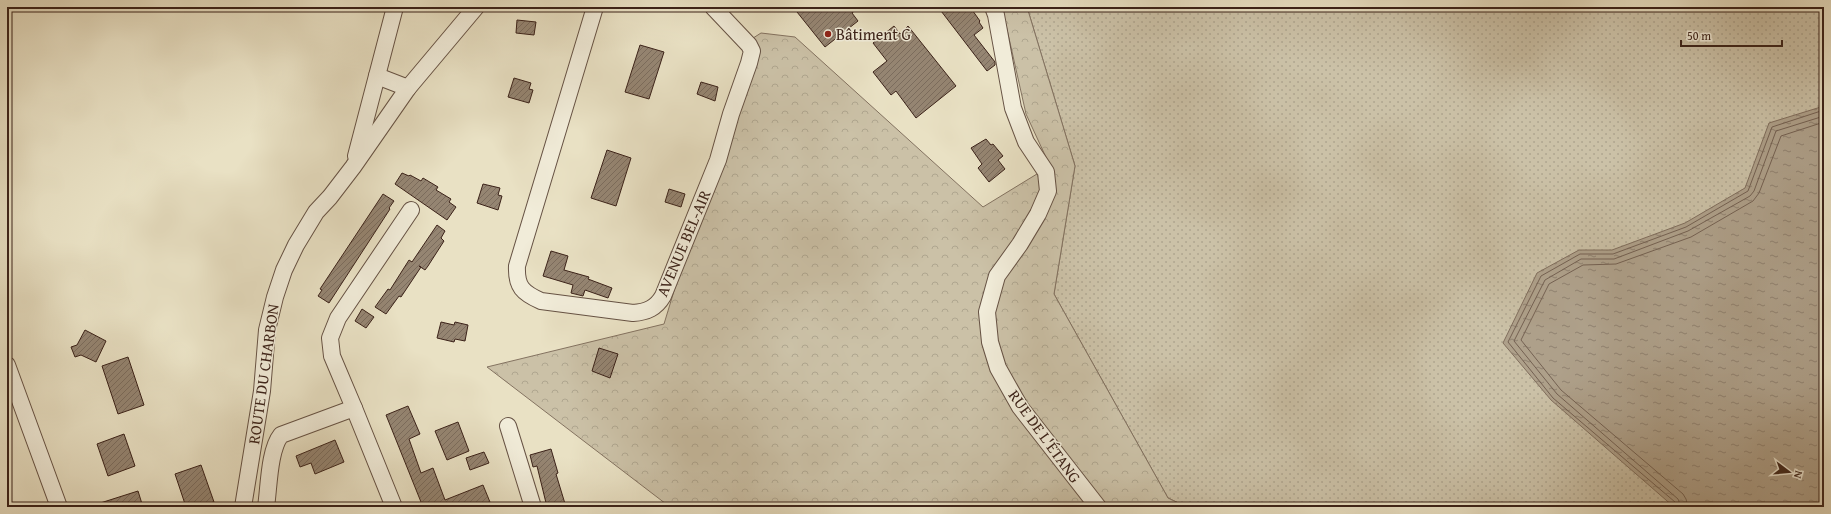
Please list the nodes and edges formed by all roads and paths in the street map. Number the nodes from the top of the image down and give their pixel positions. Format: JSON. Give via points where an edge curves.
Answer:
{"nodes":[{"id":1,"x":395,"y":7,"type":"edge"},
{"id":2,"x":476,"y":7,"type":"edge"},
{"id":3,"x":594,"y":7,"type":"edge"},
{"id":4,"x":713,"y":7,"type":"edge"},
{"id":5,"x":992,"y":7,"type":"edge"},
{"id":6,"x":377,"y":76,"type":"junction"},
{"id":7,"x":408,"y":88,"type":"junction"},
{"id":8,"x":353,"y":167,"type":"junction"},
{"id":9,"x":411,"y":210,"type":"dead end"},
{"id":10,"x":7,"y":365,"type":"edge"},
{"id":11,"x":354,"y":408,"type":"junction"},
{"id":12,"x":508,"y":426,"type":"dead end"},
{"id":13,"x":59,"y":507,"type":"edge"},
{"id":14,"x":243,"y":507,"type":"edge"},
{"id":15,"x":266,"y":507,"type":"edge"},
{"id":16,"x":394,"y":507,"type":"edge"},
{"id":17,"x":533,"y":507,"type":"edge"},
{"id":18,"x":1098,"y":507,"type":"edge"}],
"edges":[{"from":1,"to":6,"type":"street","name":"ROUTE DU CHARBON"},
{"from":2,"to":7,"type":"street","name":"ROUTE DU CHARBON"},
{"from":3,"to":4,"type":"street","name":"AVENUE BEL-AIR","via":[[517,266],[516,279],[528,295],[541,301],[633,313],[651,309],[658,304],[662,296],[718,160],[749,63],[752,51],[749,45]]},
{"from":5,"to":18,"type":"street","name":"RUE DE L'ÉTANG","via":[[996,15],[1013,108],[1026,142],[1046,172],[1048,190],[1038,214],[997,276],[987,312],[990,342],[998,368],[1020,408]]},
{"from":6,"to":7,"type":"street"},
{"from":6,"to":8,"type":"street","name":"ROUTE DU CHARBON"},
{"from":7,"to":8,"type":"street","name":"ROUTE DU CHARBON"},
{"from":8,"to":14,"type":"street","name":"ROUTE DU CHARBON","via":[[308,224],[284,270],[275,297],[267,330],[262,392]]},
{"from":9,"to":11,"type":"street","via":[[338,318],[330,338],[332,356]]},
{"from":10,"to":13,"type":"street"},
{"from":11,"to":15,"type":"street","via":[[281,435],[274,449]]},
{"from":11,"to":16,"type":"street"},
{"from":12,"to":17,"type":"street"}]}
